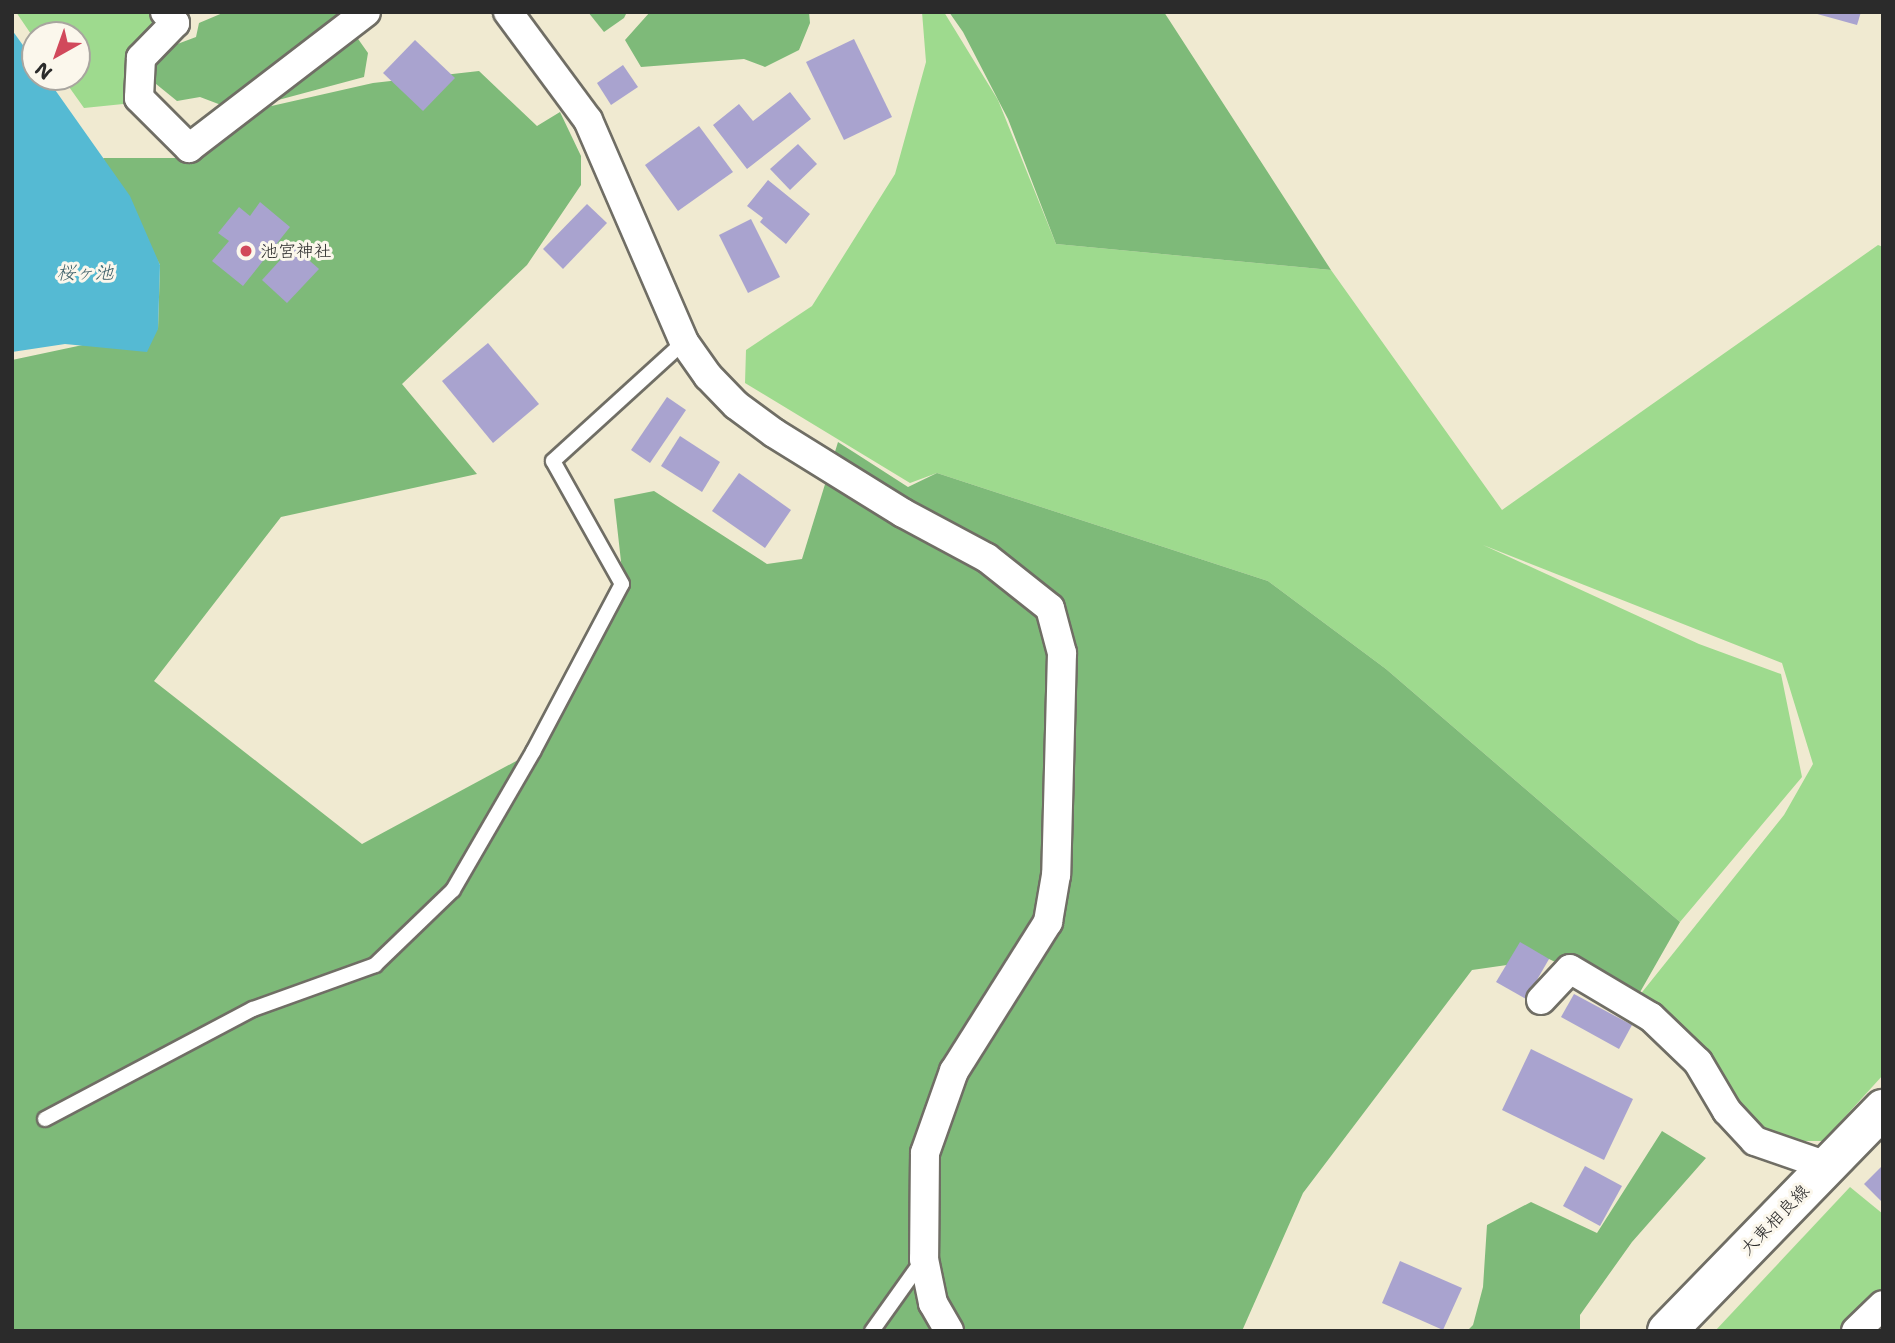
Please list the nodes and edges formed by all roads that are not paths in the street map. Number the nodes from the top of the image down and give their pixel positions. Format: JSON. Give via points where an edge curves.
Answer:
{"nodes":[{"id":1,"x":166,"y":12,"type":"edge"},
{"id":2,"x":366,"y":12,"type":"edge"},
{"id":3,"x":508,"y":12,"type":"edge"},
{"id":4,"x":684,"y":342,"type":"junction"},
{"id":5,"x":1541,"y":1000,"type":"dead end"},
{"id":6,"x":1883,"y":1109,"type":"edge"},
{"id":7,"x":44,"y":1119,"type":"dead end"},
{"id":8,"x":1827,"y":1166,"type":"junction"},
{"id":9,"x":924,"y":1259,"type":"junction"},
{"id":10,"x":1883,"y":1305,"type":"edge"},
{"id":11,"x":872,"y":1331,"type":"edge"},
{"id":12,"x":949,"y":1331,"type":"edge"},
{"id":13,"x":1667,"y":1331,"type":"edge"},
{"id":14,"x":1856,"y":1331,"type":"edge"}],
"edges":[{"from":1,"to":2,"type":"street","via":[[175,23],[141,58],[139,98],[189,148]]},
{"from":3,"to":4,"type":"street","via":[[588,120]]},
{"from":4,"to":7,"type":"lane","via":[[553,461],[622,584],[453,890],[375,965],[253,1009]]},
{"from":4,"to":9,"type":"street","via":[[736,405],[774,433],[902,513],[987,558],[1050,608],[1062,653],[1056,875],[1048,922],[954,1071],[925,1153]]},
{"from":5,"to":8,"type":"street","via":[[1570,969],[1651,1017],[1698,1062],[1727,1111],[1755,1141]]},
{"from":6,"to":8,"type":"main road","name":"大東相良線"},
{"from":8,"to":13,"type":"main road","name":"大東相良線"},
{"from":9,"to":11,"type":"lane"},
{"from":9,"to":12,"type":"street","via":[[933,1303]]},
{"from":10,"to":14,"type":"street"}]}
